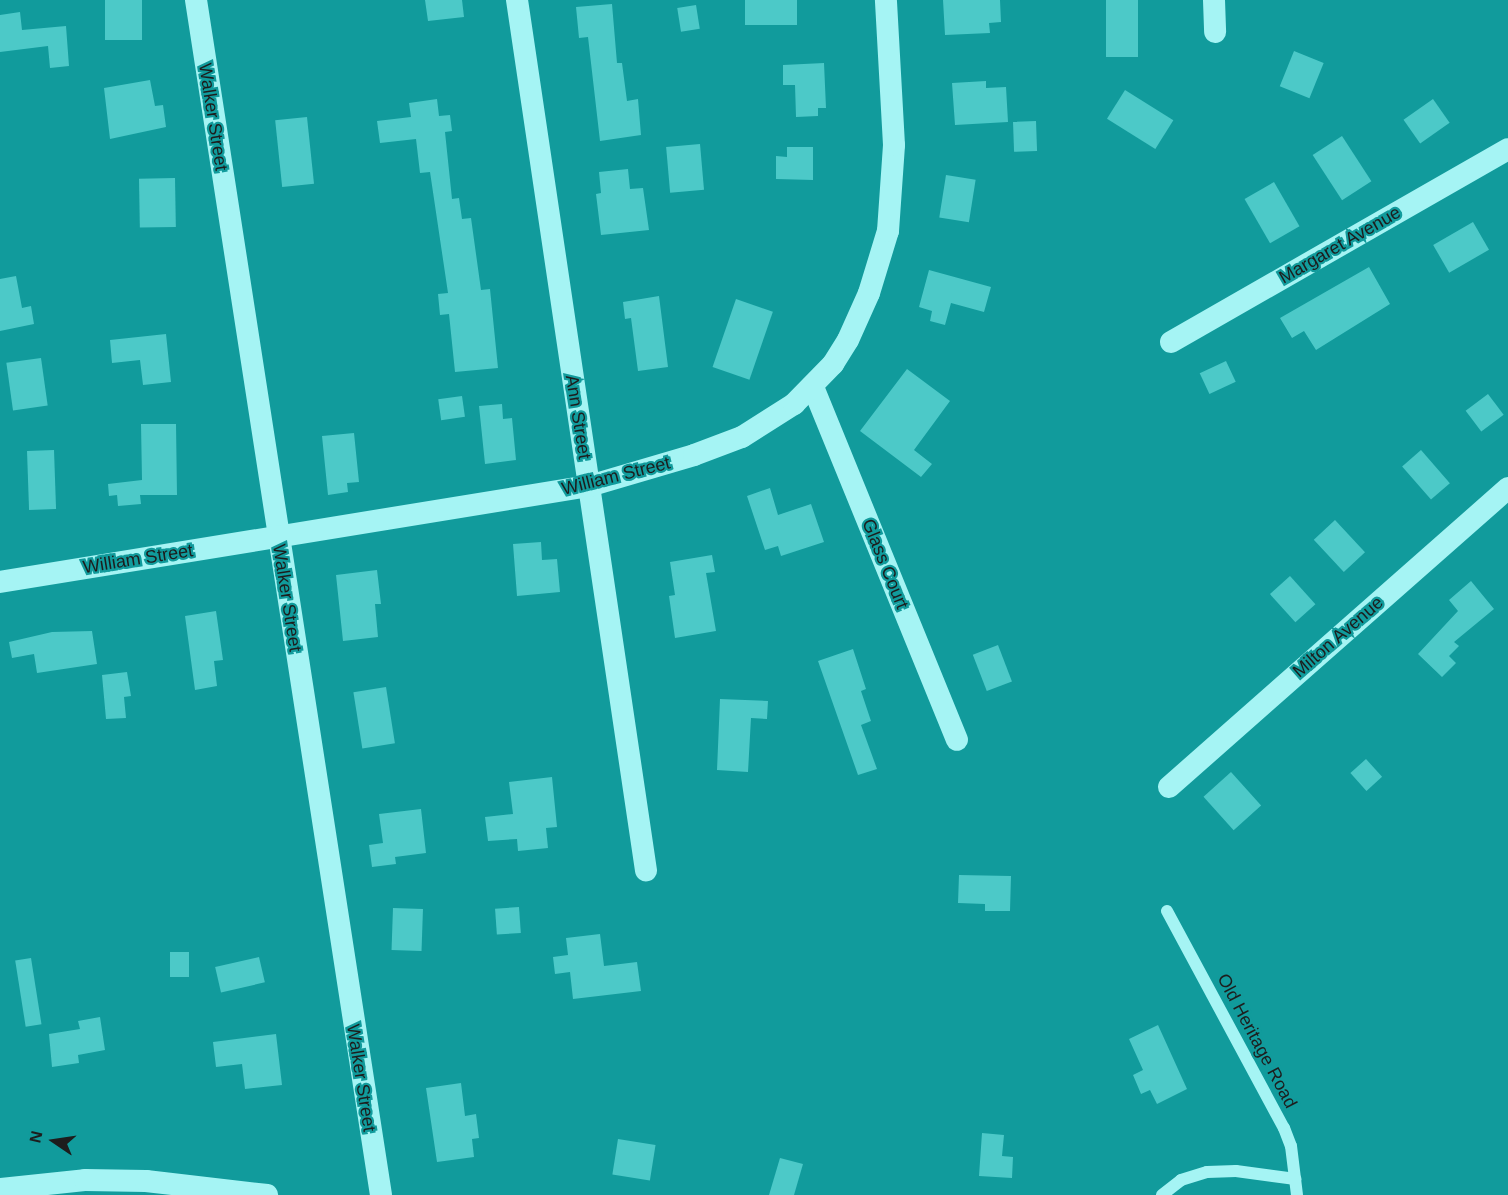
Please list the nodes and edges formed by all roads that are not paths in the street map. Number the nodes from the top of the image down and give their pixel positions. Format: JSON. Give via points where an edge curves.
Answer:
{"nodes":[{"id":1,"x":196,"y":0,"type":"edge"},
{"id":2,"x":517,"y":0,"type":"edge"},
{"id":3,"x":886,"y":0,"type":"edge"},
{"id":4,"x":1214,"y":0,"type":"edge"},
{"id":5,"x":1215,"y":32,"type":"dead end"},
{"id":6,"x":1508,"y":149,"type":"edge"},
{"id":7,"x":1171,"y":342,"type":"dead end"},
{"id":8,"x":813,"y":387,"type":"junction"},
{"id":9,"x":589,"y":486,"type":"junction"},
{"id":10,"x":1508,"y":488,"type":"edge"},
{"id":11,"x":277,"y":536,"type":"junction"},
{"id":12,"x":0,"y":582,"type":"edge"},
{"id":13,"x":957,"y":740,"type":"dead end"},
{"id":14,"x":1169,"y":788,"type":"dead end"},
{"id":15,"x":646,"y":870,"type":"dead end"},
{"id":16,"x":1167,"y":911,"type":"dead end"},
{"id":17,"x":1295,"y":1179,"type":"junction"},
{"id":18,"x":0,"y":1189,"type":"edge"},
{"id":19,"x":267,"y":1195,"type":"edge"},
{"id":20,"x":381,"y":1195,"type":"edge"},
{"id":21,"x":1162,"y":1195,"type":"edge"},
{"id":22,"x":1297,"y":1195,"type":"edge"}],
"edges":[{"from":1,"to":11,"type":"street","name":"Walker Street"},
{"from":2,"to":9,"type":"street","name":"Ann Street"},
{"from":3,"to":8,"type":"street","name":"William Street","via":[[894,145],[888,231],[869,293],[848,340]]},
{"from":4,"to":5,"type":"street"},
{"from":6,"to":7,"type":"street","name":"Margaret Avenue"},
{"from":8,"to":9,"type":"street","name":"William Street","via":[[742,437]]},
{"from":8,"to":13,"type":"street","name":"Glass Court"},
{"from":9,"to":11,"type":"street","name":"William Street"},
{"from":9,"to":15,"type":"street","name":"Ann Street"},
{"from":10,"to":14,"type":"street","name":"Milton Avenue"},
{"from":11,"to":12,"type":"street","name":"William Street"},
{"from":11,"to":20,"type":"street","name":"Walker Street"},
{"from":16,"to":17,"type":"lane","name":"Old Heritage Road","via":[[1284,1128]]},
{"from":17,"to":21,"type":"lane","via":[[1236,1171],[1207,1172],[1181,1180]]},
{"from":17,"to":22,"type":"lane","name":"Old Heritage Road"},
{"from":18,"to":19,"type":"street","via":[[85,1180],[146,1181]]}]}
